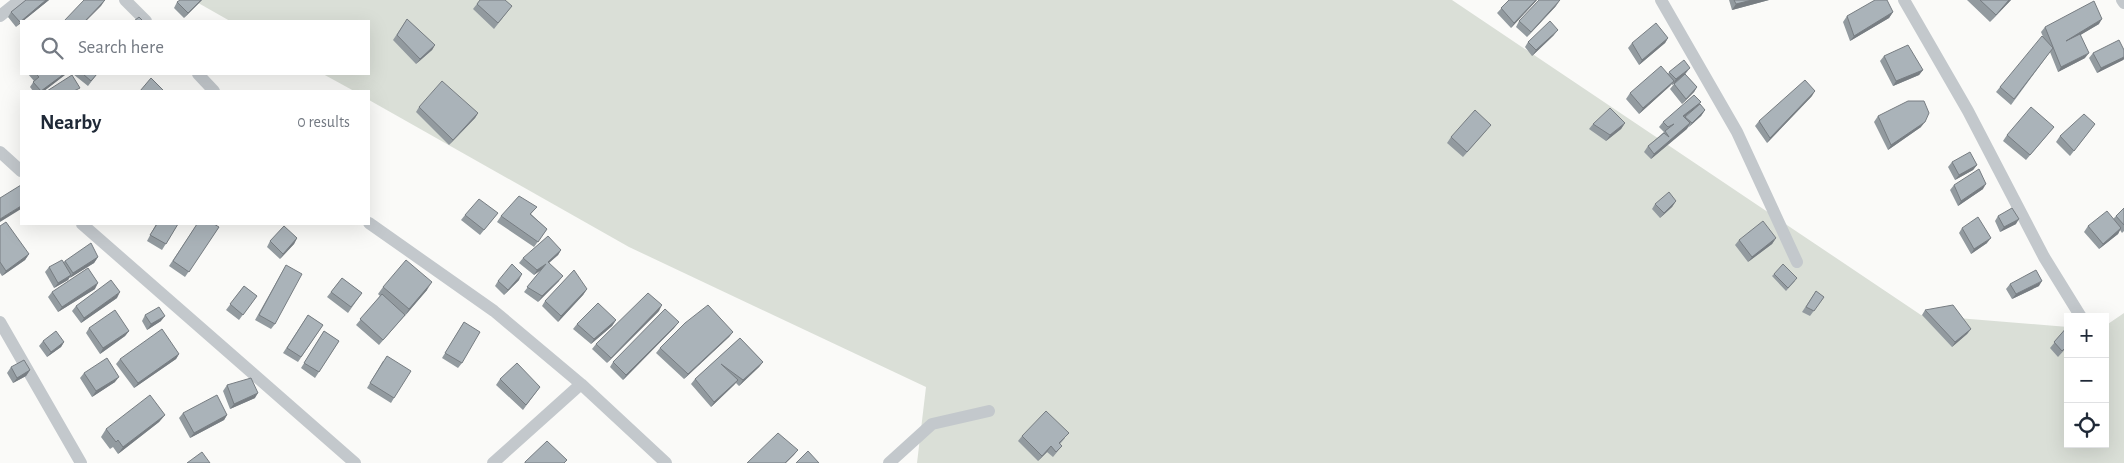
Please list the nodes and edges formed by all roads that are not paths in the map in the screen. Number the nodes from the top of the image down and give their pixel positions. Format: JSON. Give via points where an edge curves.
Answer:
{"nodes":[{"id":1,"x":20,"y":0,"type":"edge"},
{"id":2,"x":125,"y":0,"type":"edge"},
{"id":3,"x":1662,"y":0,"type":"edge"},
{"id":4,"x":1904,"y":0,"type":"edge"},
{"id":5,"x":0,"y":16,"type":"edge"},
{"id":6,"x":145,"y":20,"type":"edge"},
{"id":7,"x":199,"y":75,"type":"edge"},
{"id":8,"x":213,"y":90,"type":"edge"},
{"id":9,"x":0,"y":152,"type":"edge"},
{"id":10,"x":20,"y":170,"type":"edge"},
{"id":11,"x":370,"y":224,"type":"edge"},
{"id":12,"x":83,"y":225,"type":"edge"},
{"id":13,"x":1797,"y":262,"type":"dead end"},
{"id":14,"x":2078,"y":313,"type":"edge"},
{"id":15,"x":0,"y":322,"type":"edge"},
{"id":16,"x":581,"y":384,"type":"junction"},
{"id":17,"x":988,"y":411,"type":"dead end"},
{"id":18,"x":81,"y":463,"type":"edge"},
{"id":19,"x":355,"y":463,"type":"edge"},
{"id":20,"x":493,"y":463,"type":"edge"},
{"id":21,"x":666,"y":463,"type":"edge"},
{"id":22,"x":889,"y":463,"type":"edge"}],
"edges":[{"from":1,"to":5,"type":"street"},
{"from":2,"to":6,"type":"street"},
{"from":3,"to":13,"type":"street","via":[[1737,132]]},
{"from":4,"to":14,"type":"street"},
{"from":7,"to":8,"type":"street"},
{"from":9,"to":10,"type":"street"},
{"from":11,"to":16,"type":"street","via":[[494,311]]},
{"from":12,"to":19,"type":"street"},
{"from":15,"to":18,"type":"street"},
{"from":16,"to":20,"type":"street"},
{"from":16,"to":21,"type":"street"},
{"from":17,"to":22,"type":"street","via":[[932,424]]}]}
